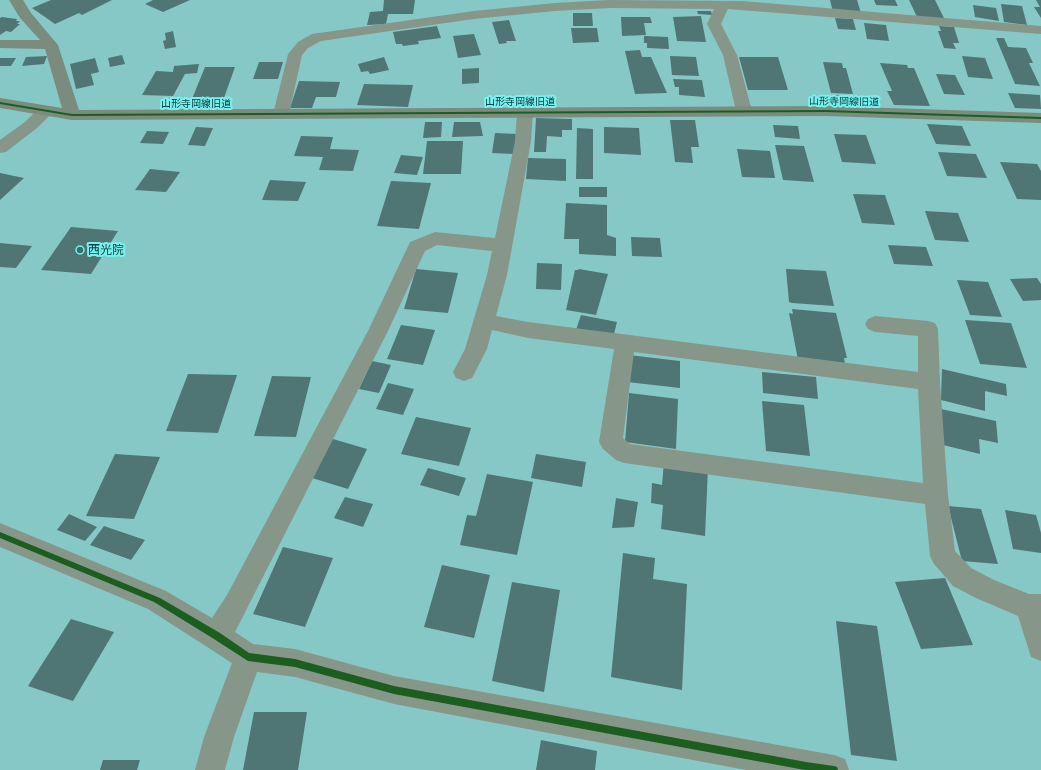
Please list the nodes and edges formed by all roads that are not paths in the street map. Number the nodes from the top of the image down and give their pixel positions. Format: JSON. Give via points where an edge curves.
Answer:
{"nodes":[{"id":1,"x":16,"y":0,"type":"edge"},
{"id":2,"x":470,"y":0,"type":"edge"},
{"id":3,"x":722,"y":5,"type":"junction"},
{"id":4,"x":823,"y":6,"type":"edge"},
{"id":5,"x":474,"y":15,"type":"junction"},
{"id":6,"x":1041,"y":30,"type":"edge"},
{"id":7,"x":0,"y":44,"type":"edge"},
{"id":8,"x":51,"y":45,"type":"junction"},
{"id":9,"x":0,"y":103,"type":"edge"},
{"id":10,"x":44,"y":111,"type":"junction"},
{"id":11,"x":744,"y":111,"type":"junction"},
{"id":12,"x":525,"y":112,"type":"junction"},
{"id":13,"x":280,"y":114,"type":"junction"},
{"id":14,"x":72,"y":115,"type":"junction"},
{"id":15,"x":1041,"y":118,"type":"edge"},
{"id":16,"x":0,"y":148,"type":"edge"},
{"id":17,"x":502,"y":245,"type":"junction"},
{"id":18,"x":483,"y":321,"type":"junction"},
{"id":19,"x":875,"y":324,"type":"dead end"},
{"id":20,"x":625,"y":343,"type":"junction"},
{"id":21,"x":464,"y":372,"type":"dead end"},
{"id":22,"x":929,"y":382,"type":"junction"},
{"id":23,"x":936,"y":495,"type":"junction"},
{"id":24,"x":0,"y":535,"type":"edge"},
{"id":25,"x":1035,"y":607,"type":"edge"},
{"id":26,"x":217,"y":636,"type":"junction"},
{"id":27,"x":1041,"y":647,"type":"edge"},
{"id":28,"x":248,"y":657,"type":"junction"},
{"id":29,"x":210,"y":770,"type":"edge"},
{"id":30,"x":834,"y":770,"type":"edge"}],
"edges":[{"from":1,"to":8,"type":"street","via":[[24,15]]},
{"from":2,"to":5,"type":"street"},
{"from":3,"to":4,"type":"street"},
{"from":3,"to":5,"type":"street","via":[[611,4]]},
{"from":3,"to":11,"type":"street","via":[[714,24],[730,55]]},
{"from":4,"to":6,"type":"street"},
{"from":5,"to":13,"type":"street","via":[[317,37],[303,45],[295,54]]},
{"from":7,"to":8,"type":"street"},
{"from":8,"to":14,"type":"street"},
{"from":9,"to":10,"type":"street","name":"山形寺岡線旧道"},
{"from":10,"to":14,"type":"street","name":"山形寺岡線旧道"},
{"from":10,"to":16,"type":"street","via":[[31,125]]},
{"from":11,"to":12,"type":"street","name":"山形寺岡線旧道"},
{"from":11,"to":15,"type":"street","name":"山形寺岡線旧道"},
{"from":12,"to":13,"type":"street","name":"山形寺岡線旧道"},
{"from":12,"to":17,"type":"street","via":[[523,141]]},
{"from":13,"to":14,"type":"street","name":"山形寺岡線旧道"},
{"from":17,"to":18,"type":"street"},
{"from":17,"to":26,"type":"street","via":[[435,238],[417,247],[378,331]]},
{"from":18,"to":20,"type":"street","via":[[528,330]]},
{"from":18,"to":21,"type":"street","via":[[476,349]]},
{"from":19,"to":22,"type":"street","via":[[928,329]]},
{"from":20,"to":22,"type":"street"},
{"from":20,"to":23,"type":"street","via":[[611,442],[624,453]]},
{"from":22,"to":23,"type":"street"},
{"from":23,"to":25,"type":"street","via":[[943,556],[962,577],[985,589]]},
{"from":24,"to":26,"type":"street","via":[[157,600]]},
{"from":25,"to":27,"type":"street"},
{"from":26,"to":28,"type":"street"},
{"from":28,"to":29,"type":"street"},
{"from":28,"to":30,"type":"street","via":[[295,663],[394,690]]}]}
